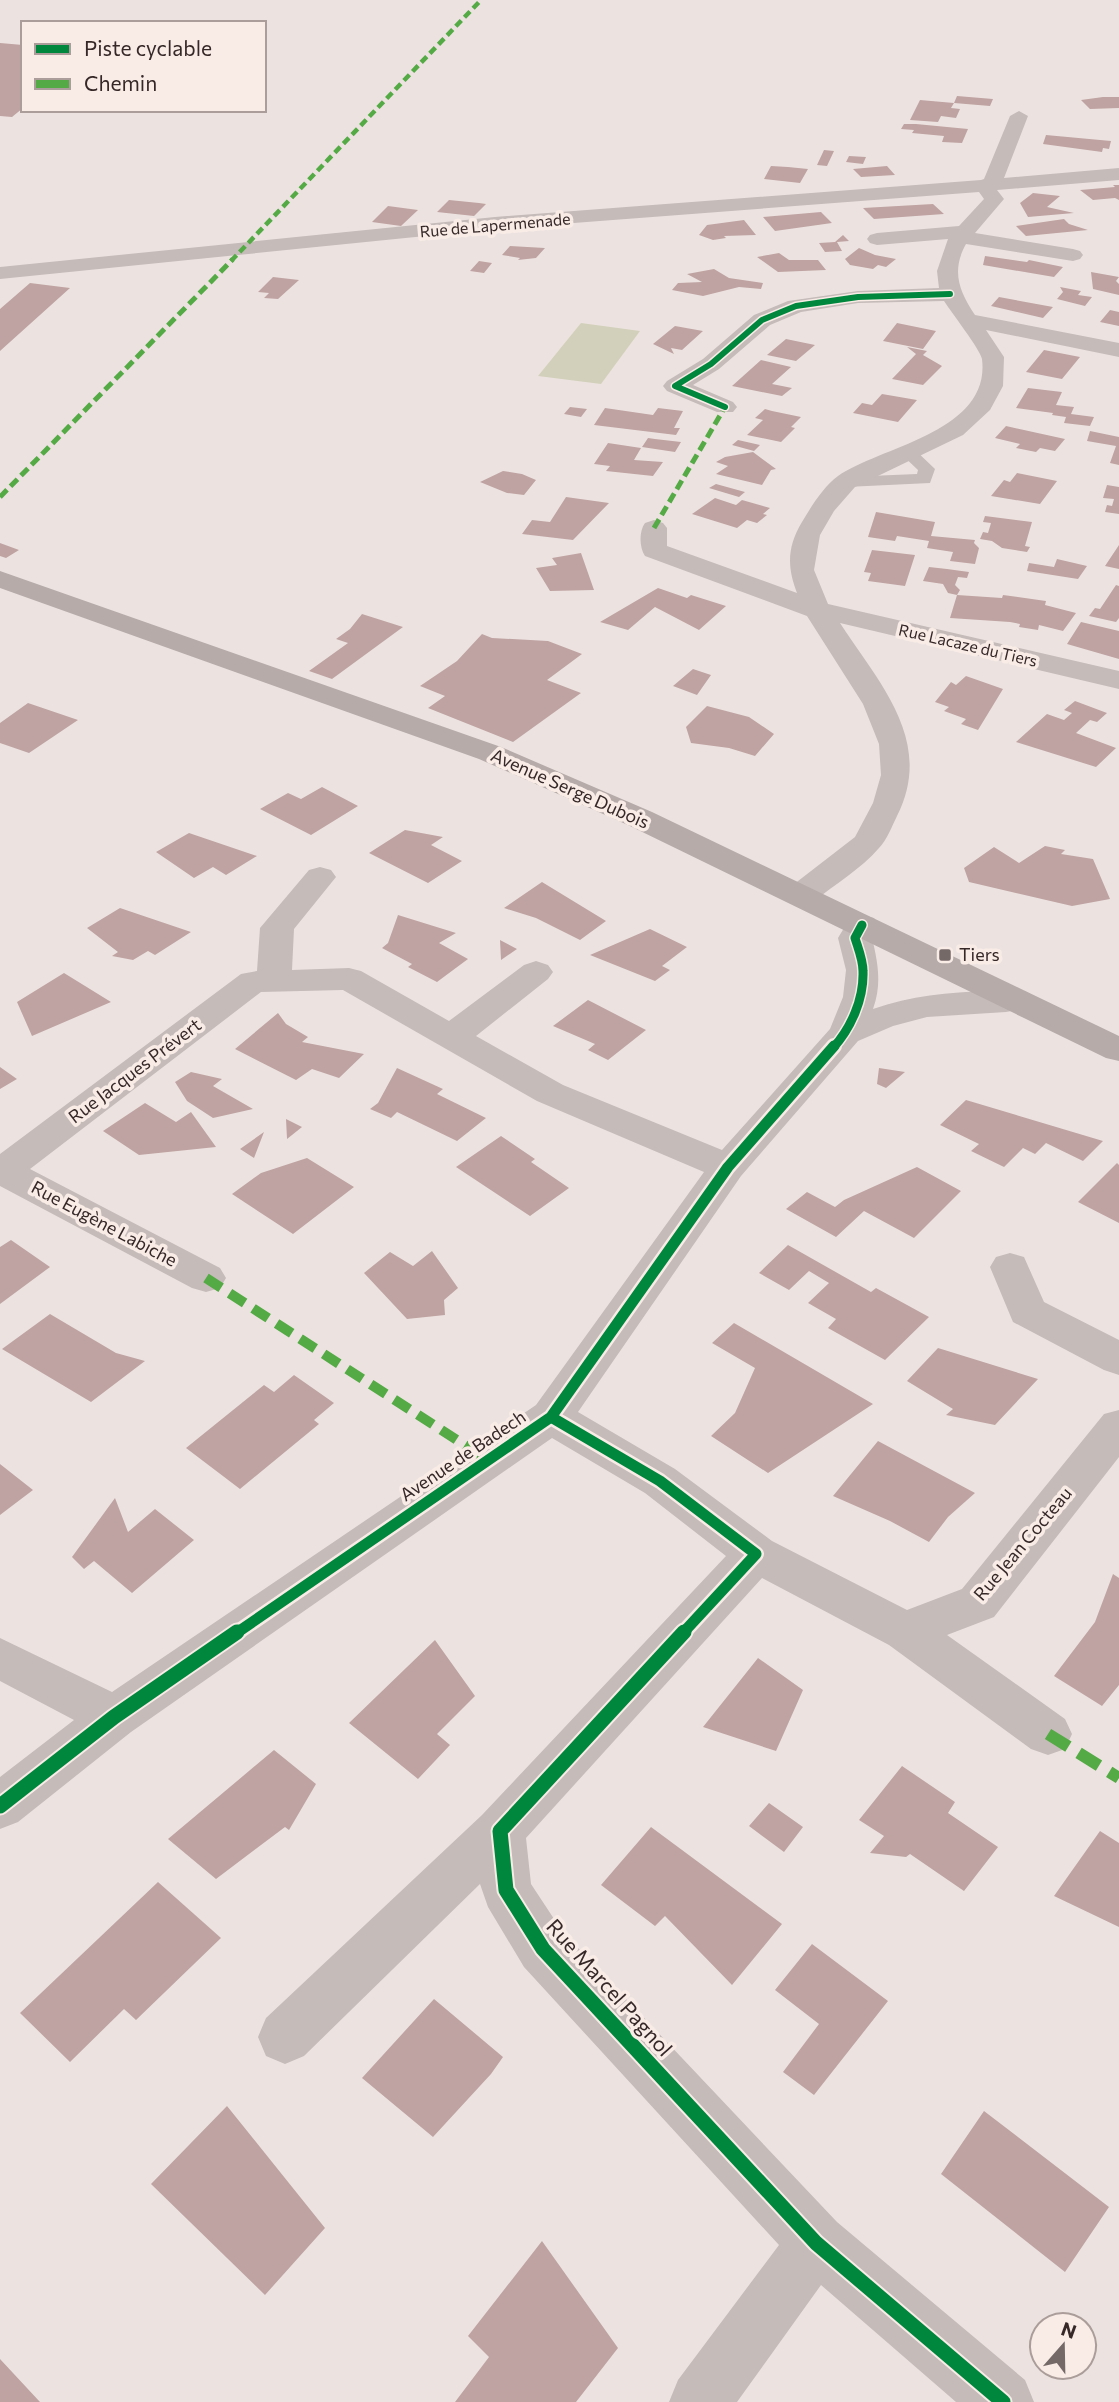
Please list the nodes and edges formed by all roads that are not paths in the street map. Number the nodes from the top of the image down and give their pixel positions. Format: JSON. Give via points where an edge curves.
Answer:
{"nodes":[{"id":1,"x":1019,"y":117,"type":"dead end"},
{"id":2,"x":1119,"y":174,"type":"edge"},
{"id":3,"x":988,"y":184,"type":"junction"},
{"id":4,"x":964,"y":234,"type":"junction"},
{"id":5,"x":877,"y":239,"type":"dead end"},
{"id":6,"x":1073,"y":255,"type":"dead end"},
{"id":7,"x":0,"y":273,"type":"edge"},
{"id":8,"x":950,"y":294,"type":"junction"},
{"id":9,"x":968,"y":320,"type":"junction"},
{"id":10,"x":1119,"y":350,"type":"edge"},
{"id":11,"x":725,"y":407,"type":"dead end"},
{"id":12,"x":654,"y":528,"type":"dead end"},
{"id":13,"x":0,"y":579,"type":"edge"},
{"id":14,"x":817,"y":610,"type":"junction"},
{"id":15,"x":1119,"y":680,"type":"edge"},
{"id":16,"x":320,"y":877,"type":"dead end"},
{"id":17,"x":801,"y":895,"type":"junction"},
{"id":18,"x":862,"y":925,"type":"junction"},
{"id":19,"x":536,"y":972,"type":"dead end"},
{"id":20,"x":274,"y":981,"type":"junction"},
{"id":21,"x":1015,"y":1000,"type":"junction"},
{"id":22,"x":846,"y":1033,"type":"junction"},
{"id":23,"x":452,"y":1037,"type":"junction"},
{"id":24,"x":1119,"y":1050,"type":"edge"},
{"id":25,"x":728,"y":1167,"type":"junction"},
{"id":26,"x":1,"y":1172,"type":"edge"},
{"id":27,"x":1010,"y":1267,"type":"dead end"},
{"id":28,"x":206,"y":1278,"type":"dead end"},
{"id":29,"x":1119,"y":1359,"type":"edge"},
{"id":30,"x":551,"y":1417,"type":"junction"},
{"id":31,"x":1119,"y":1426,"type":"edge"},
{"id":32,"x":756,"y":1554,"type":"junction"},
{"id":33,"x":905,"y":1631,"type":"junction"},
{"id":34,"x":0,"y":1658,"type":"edge"},
{"id":35,"x":114,"y":1717,"type":"junction"},
{"id":36,"x":1048,"y":1734,"type":"dead end"},
{"id":37,"x":0,"y":1806,"type":"edge"},
{"id":38,"x":500,"y":1832,"type":"junction"},
{"id":39,"x":285,"y":2037,"type":"dead end"},
{"id":40,"x":816,"y":2243,"type":"junction"},
{"id":41,"x":700,"y":2402,"type":"edge"},
{"id":42,"x":1003,"y":2402,"type":"edge"}],
"edges":[{"from":1,"to":3,"type":"street"},
{"from":2,"to":3,"type":"street","name":"Rue de Lapermenade"},
{"from":3,"to":4,"type":"street","via":[[994,199]]},
{"from":3,"to":7,"type":"street","name":"Rue de Lapermenade","via":[[495,223]]},
{"from":4,"to":5,"type":"street"},
{"from":4,"to":6,"type":"street"},
{"from":4,"to":8,"type":"street","via":[[954,245],[947,271]]},
{"from":8,"to":9,"type":"street"},
{"from":8,"to":11,"type":"street","via":[[858,297],[796,306],[762,320],[675,386]]},
{"from":9,"to":10,"type":"street"},
{"from":9,"to":14,"type":"street","via":[[993,357],[990,386],[978,410],[955,430],[846,482],[822,508],[807,535],[801,570]]},
{"from":12,"to":14,"type":"street","name":"Rue Lacaze du Tiers","via":[[654,550]]},
{"from":13,"to":17,"type":"street","name":"Avenue Serge Dubois","via":[[490,753]]},
{"from":14,"to":15,"type":"street","name":"Rue Lacaze du Tiers"},
{"from":14,"to":17,"type":"street","via":[[878,704],[894,744],[896,775],[868,842]]},
{"from":16,"to":20,"type":"street","via":[[277,928]]},
{"from":17,"to":18,"type":"street","name":"Avenue Serge Dubois"},
{"from":18,"to":21,"type":"street","name":"Avenue Serge Dubois"},
{"from":18,"to":22,"type":"street","via":[[855,938],[863,970],[860,997]]},
{"from":19,"to":23,"type":"street"},
{"from":20,"to":23,"type":"street","name":"Rue Jacques Prévert","via":[[349,979]]},
{"from":20,"to":26,"type":"street","name":"Rue Jacques Prévert","via":[[253,982]]},
{"from":21,"to":22,"type":"street","via":[[907,1009]]},
{"from":21,"to":24,"type":"street","name":"Avenue Serge Dubois"},
{"from":22,"to":25,"type":"street","name":"Avenue de Badech"},
{"from":23,"to":25,"type":"street","name":"Rue Jacques Prévert","via":[[550,1093]]},
{"from":25,"to":30,"type":"street","name":"Avenue de Badech"},
{"from":26,"to":28,"type":"street","name":"Rue Eugène Labiche"},
{"from":27,"to":29,"type":"street","via":[[1027,1311]]},
{"from":30,"to":32,"type":"street","via":[[660,1481]]},
{"from":30,"to":35,"type":"street","name":"Avenue de Badech"},
{"from":31,"to":33,"type":"street","name":"Rue Jean Cocteau","via":[[978,1603]]},
{"from":32,"to":33,"type":"street"},
{"from":32,"to":38,"type":"street"},
{"from":33,"to":36,"type":"street"},
{"from":34,"to":35,"type":"street"},
{"from":35,"to":37,"type":"street","name":"Avenue de Badech"},
{"from":38,"to":39,"type":"street"},
{"from":38,"to":40,"type":"street","name":"Rue Marcel Pagnol","via":[[506,1890],[543,1949]]},
{"from":40,"to":41,"type":"street"},
{"from":40,"to":42,"type":"street","name":"Rue Marcel Pagnol"}]}
